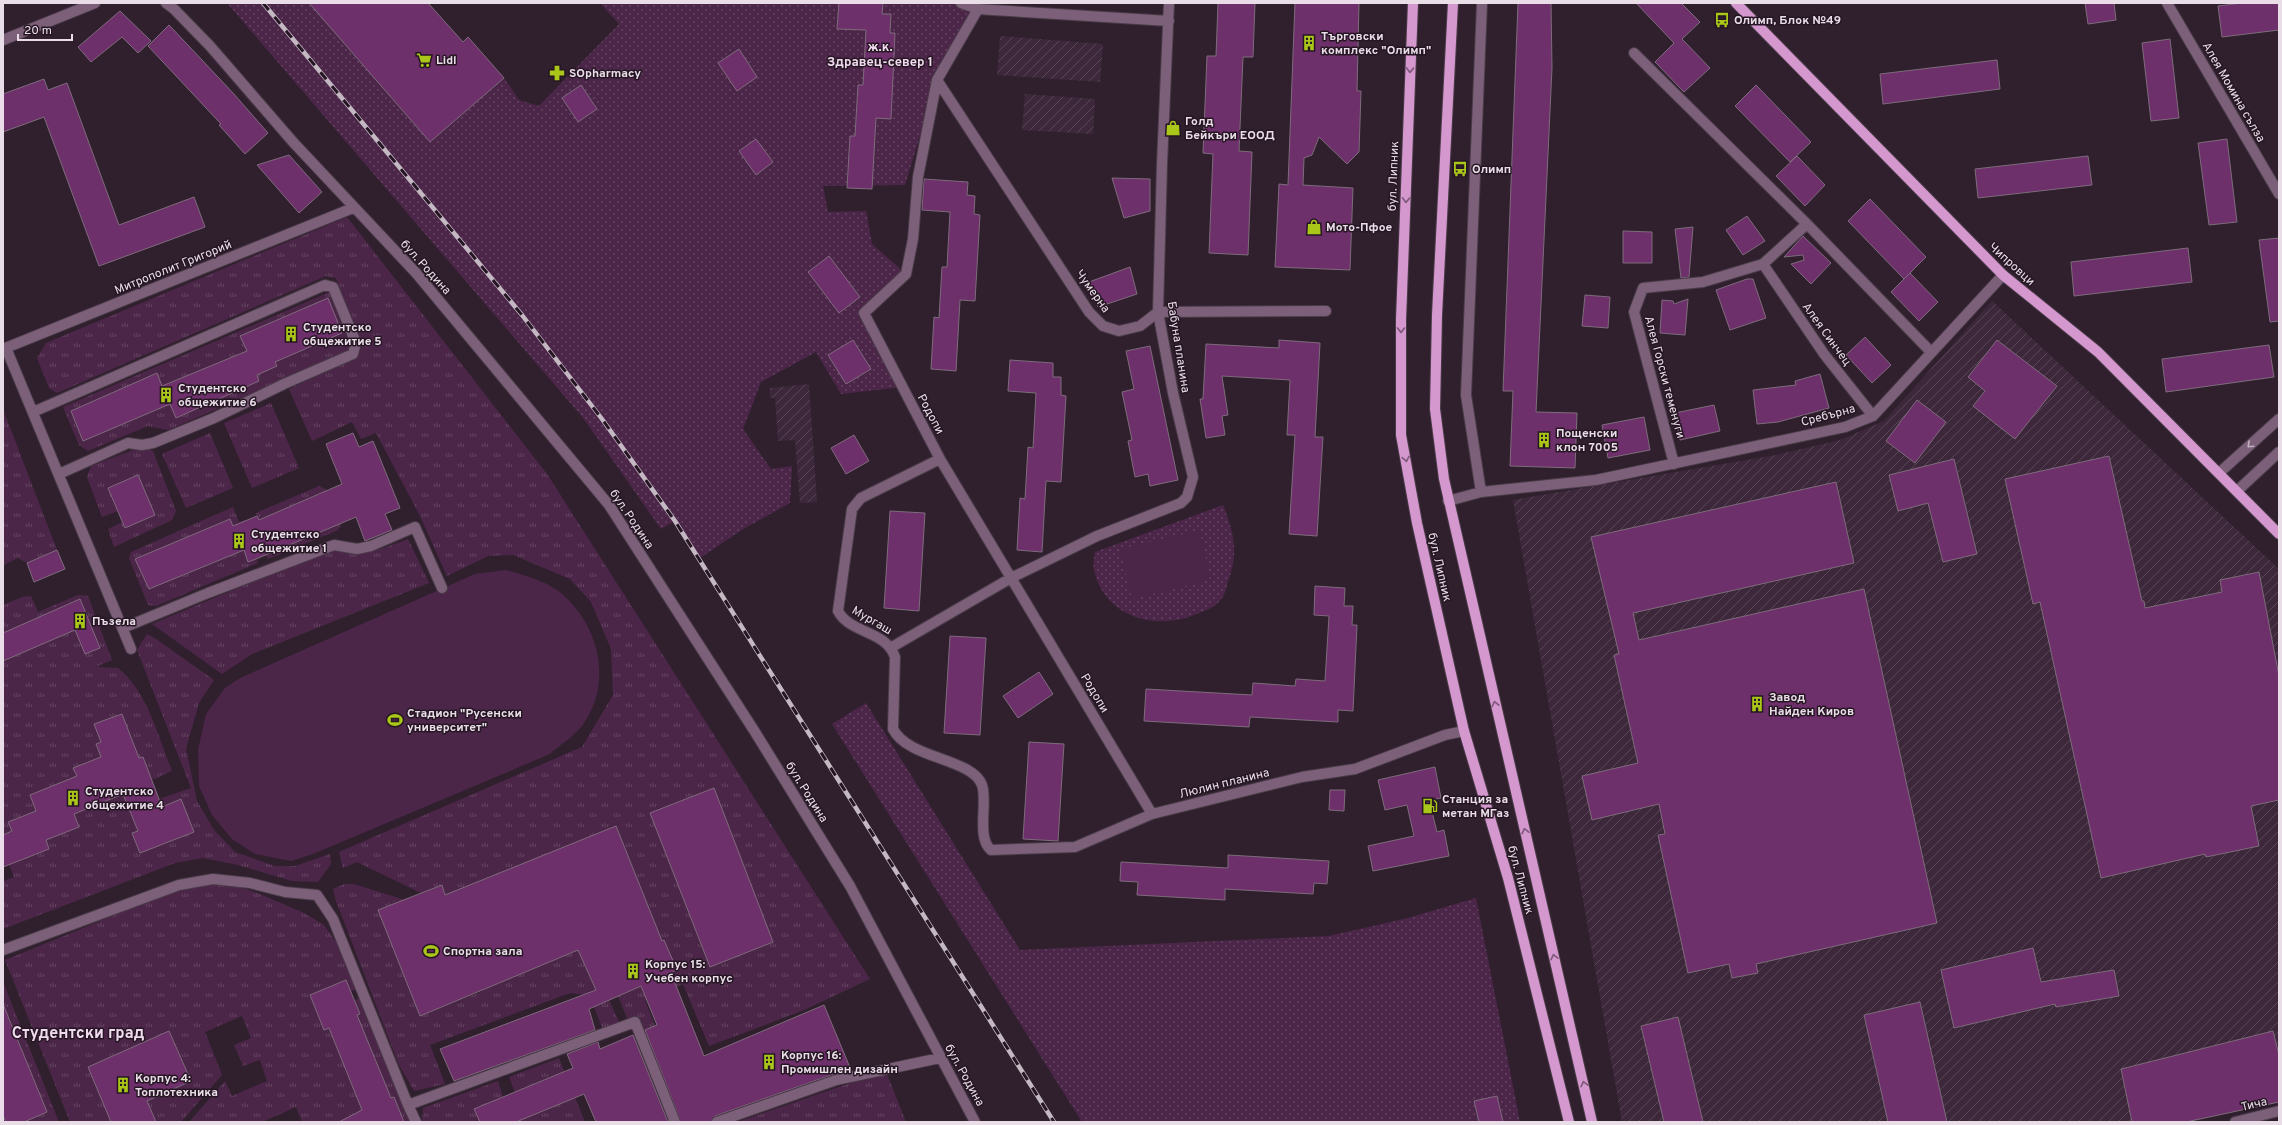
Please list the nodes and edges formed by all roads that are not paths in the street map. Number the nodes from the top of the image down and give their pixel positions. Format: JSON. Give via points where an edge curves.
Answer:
{"nodes":[{"id":1,"x":95,"y":3,"type":"edge"},
{"id":2,"x":166,"y":3,"type":"edge"},
{"id":3,"x":961,"y":3,"type":"edge"},
{"id":4,"x":1169,"y":3,"type":"edge"},
{"id":5,"x":1413,"y":3,"type":"edge"},
{"id":6,"x":1453,"y":3,"type":"edge"},
{"id":7,"x":1482,"y":3,"type":"edge"},
{"id":8,"x":1736,"y":3,"type":"edge"},
{"id":9,"x":2166,"y":3,"type":"edge"},
{"id":10,"x":978,"y":9,"type":"junction"},
{"id":11,"x":1169,"y":22,"type":"junction"},
{"id":12,"x":3,"y":40,"type":"edge"},
{"id":13,"x":1634,"y":53,"type":"dead end"},
{"id":14,"x":937,"y":80,"type":"junction"},
{"id":15,"x":2279,"y":194,"type":"edge"},
{"id":16,"x":353,"y":208,"type":"junction"},
{"id":17,"x":1807,"y":224,"type":"junction"},
{"id":18,"x":1763,"y":264,"type":"junction"},
{"id":19,"x":2003,"y":276,"type":"junction"},
{"id":20,"x":1326,"y":311,"type":"dead end"},
{"id":21,"x":1158,"y":312,"type":"junction"},
{"id":22,"x":4,"y":349,"type":"edge"},
{"id":23,"x":1932,"y":352,"type":"junction"},
{"id":24,"x":33,"y":412,"type":"junction"},
{"id":25,"x":1873,"y":416,"type":"junction"},
{"id":26,"x":2279,"y":420,"type":"edge"},
{"id":27,"x":2279,"y":452,"type":"edge"},
{"id":28,"x":940,"y":459,"type":"junction"},
{"id":29,"x":1674,"y":464,"type":"junction"},
{"id":30,"x":2219,"y":473,"type":"junction"},
{"id":31,"x":59,"y":474,"type":"junction"},
{"id":32,"x":2237,"y":491,"type":"junction"},
{"id":33,"x":1481,"y":492,"type":"junction"},
{"id":34,"x":1448,"y":501,"type":"junction"},
{"id":35,"x":2279,"y":534,"type":"edge"},
{"id":36,"x":1011,"y":578,"type":"junction"},
{"id":37,"x":442,"y":588,"type":"dead end"},
{"id":38,"x":123,"y":628,"type":"junction"},
{"id":39,"x":892,"y":647,"type":"junction"},
{"id":40,"x":131,"y":650,"type":"dead end"},
{"id":41,"x":1464,"y":731,"type":"junction"},
{"id":42,"x":1152,"y":814,"type":"junction"},
{"id":43,"x":991,"y":850,"type":"joint"},
{"id":44,"x":3,"y":950,"type":"edge"},
{"id":45,"x":940,"y":1058,"type":"junction"},
{"id":46,"x":408,"y":1105,"type":"junction"},
{"id":47,"x":2279,"y":1111,"type":"edge"},
{"id":48,"x":416,"y":1122,"type":"edge"},
{"id":49,"x":675,"y":1122,"type":"edge"},
{"id":50,"x":717,"y":1122,"type":"edge"},
{"id":51,"x":975,"y":1122,"type":"edge"},
{"id":52,"x":1569,"y":1122,"type":"edge"},
{"id":53,"x":1592,"y":1122,"type":"edge"},
{"id":54,"x":2235,"y":1122,"type":"edge"}],
"edges":[{"from":1,"to":12,"type":"street"},
{"from":2,"to":16,"type":"street","name":"бул. Родина","via":[[174,8],[210,46]]},
{"from":3,"to":10,"type":"street"},
{"from":4,"to":11,"type":"street","name":"Бабуна планина"},
{"from":5,"to":41,"type":"main road","name":"бул. Липник","one_way":true,"via":[[1401,320],[1401,435],[1417,523]]},
{"from":6,"to":34,"type":"main road","name":"бул. Липник","via":[[1437,315],[1436,408]]},
{"from":7,"to":33,"type":"street","via":[[1466,395]]},
{"from":8,"to":19,"type":"main road","name":"Чипровци"},
{"from":9,"to":15,"type":"street","name":"Алея Момина сълза"},
{"from":10,"to":11,"type":"street"},
{"from":10,"to":14,"type":"street","name":"Родопи"},
{"from":11,"to":21,"type":"street","name":"Бабуна планина"},
{"from":13,"to":17,"type":"street"},
{"from":14,"to":21,"type":"street","name":"Чумерна","via":[[1008,191],[1103,326],[1119,331],[1140,326]]},
{"from":14,"to":28,"type":"street","name":"Родопи","via":[[918,177],[913,239],[906,274],[864,313]]},
{"from":16,"to":22,"type":"street","name":"Митрополит Григорий"},
{"from":16,"to":45,"type":"street","name":"бул. Родина","via":[[416,273],[609,505],[755,732],[850,886]]},
{"from":17,"to":18,"type":"street","name":"Алея Горски теменуги"},
{"from":17,"to":23,"type":"street"},
{"from":18,"to":25,"type":"street","name":"Алея Синчец","via":[[1824,354]]},
{"from":18,"to":29,"type":"street","name":"Алея Горски теменуги","via":[[1704,282],[1643,288],[1634,312]]},
{"from":19,"to":23,"type":"street","name":"Сребърна"},
{"from":19,"to":30,"type":"main road","name":"Чипровци","via":[[2098,352]]},
{"from":20,"to":21,"type":"street"},
{"from":21,"to":36,"type":"street","name":"Бабуна планина","via":[[1173,393],[1193,477],[1187,497],[1181,503],[1097,536]]},
{"from":22,"to":24,"type":"street"},
{"from":23,"to":25,"type":"street","name":"Сребърна"},
{"from":24,"to":31,"type":"street"},
{"from":24,"to":31,"type":"street","via":[[325,285],[333,287],[356,343],[353,354],[153,443],[128,443]]},
{"from":25,"to":29,"type":"street","name":"Сребърна","via":[[1845,427]]},
{"from":26,"to":30,"type":"street","one_way":true},
{"from":27,"to":32,"type":"street"},
{"from":28,"to":36,"type":"street","name":"Родопи"},
{"from":28,"to":39,"type":"street","name":"Мургаш","via":[[861,498],[852,509],[838,611],[845,620]]},
{"from":29,"to":33,"type":"street","name":"Сребърна","via":[[1596,480]]},
{"from":30,"to":32,"type":"main road","name":"Чипровци"},
{"from":31,"to":38,"type":"street"},
{"from":32,"to":35,"type":"main road","name":"Чипровци"},
{"from":33,"to":34,"type":"street","name":"Сребърна"},
{"from":53,"to":34,"type":"main road","name":"бул. Липник","one_way":true},
{"from":36,"to":39,"type":"street","name":"Бабуна планина"},
{"from":36,"to":42,"type":"street","name":"Родопи"},
{"from":37,"to":38,"type":"street","via":[[415,527],[371,546],[356,549],[334,546]]},
{"from":38,"to":40,"type":"street"},
{"from":39,"to":43,"type":"street","name":"Мургаш","via":[[895,657],[893,729],[898,739],[909,746],[971,772],[978,778],[982,785],[985,842]]},
{"from":41,"to":42,"type":"street","name":"Люлин планина","via":[[1445,735],[1355,769],[1302,777]]},
{"from":41,"to":52,"type":"main road","name":"бул. Липник","via":[[1508,878]]},
{"from":42,"to":43,"type":"street","name":"Люлин планина","via":[[1075,848]]},
{"from":44,"to":46,"type":"street","via":[[179,885],[213,879],[316,895],[333,919]]},
{"from":45,"to":50,"type":"street","via":[[836,1080]]},
{"from":45,"to":51,"type":"street","name":"бул. Родина"},
{"from":46,"to":48,"type":"street"},
{"from":46,"to":49,"type":"street","via":[[635,1022]]},
{"from":47,"to":54,"type":"street","name":"Тича"}]}
